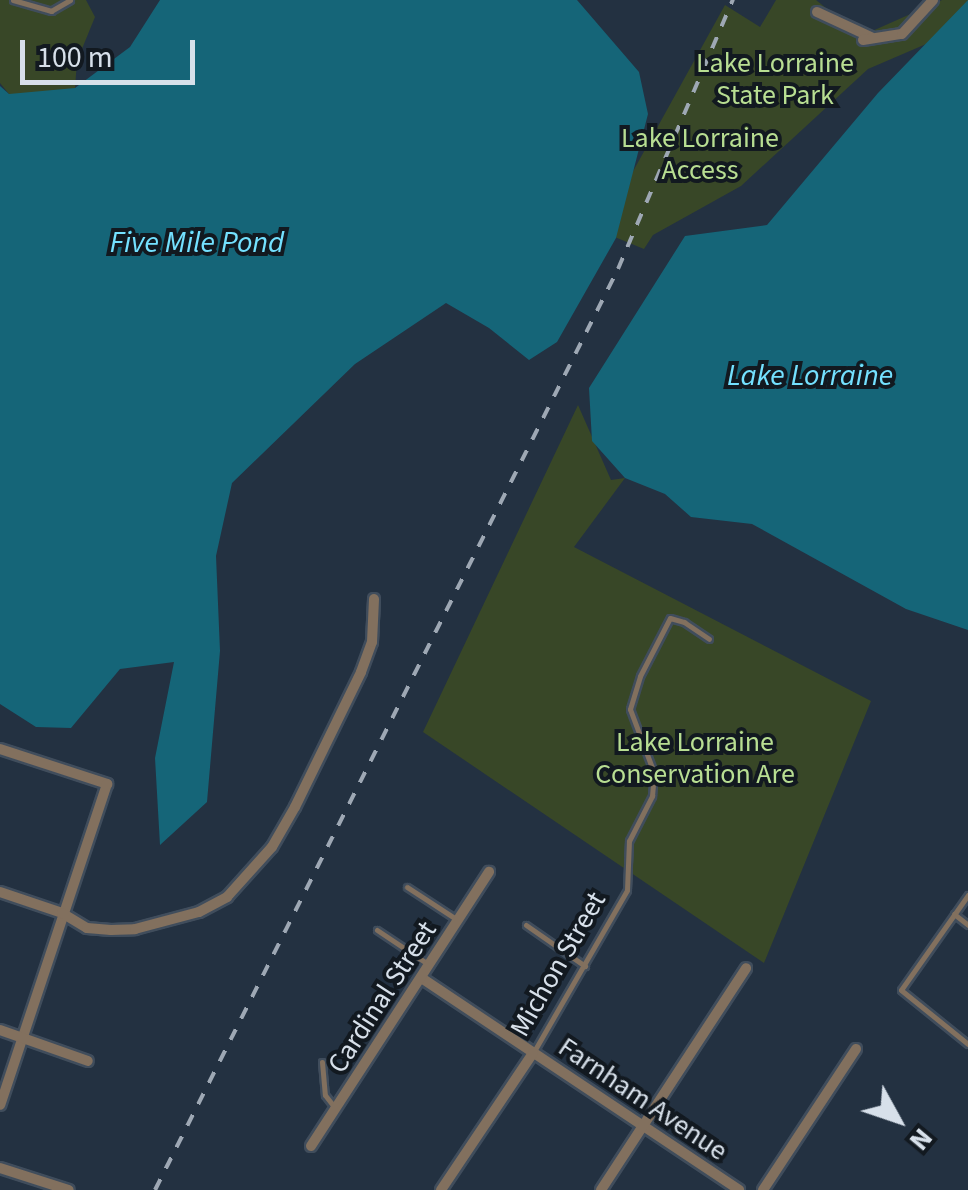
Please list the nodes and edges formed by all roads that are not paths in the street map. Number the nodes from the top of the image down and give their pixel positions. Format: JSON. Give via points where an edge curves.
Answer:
{"nodes":[{"id":1,"x":12,"y":0,"type":"edge"},
{"id":2,"x":70,"y":0,"type":"edge"},
{"id":3,"x":933,"y":0,"type":"edge"},
{"id":4,"x":817,"y":12,"type":"dead end"},
{"id":5,"x":374,"y":599,"type":"dead end"},
{"id":6,"x":709,"y":639,"type":"dead end"},
{"id":7,"x":0,"y":749,"type":"edge"},
{"id":8,"x":488,"y":872,"type":"dead end"},
{"id":9,"x":407,"y":887,"type":"dead end"},
{"id":10,"x":0,"y":892,"type":"edge"},
{"id":11,"x":968,"y":895,"type":"edge"},
{"id":12,"x":62,"y":913,"type":"junction"},
{"id":13,"x":954,"y":914,"type":"junction"},
{"id":14,"x":459,"y":920,"type":"junction"},
{"id":15,"x":968,"y":925,"type":"edge"},
{"id":16,"x":526,"y":926,"type":"dead end"},
{"id":17,"x":377,"y":930,"type":"dead end"},
{"id":18,"x":431,"y":966,"type":"junction"},
{"id":19,"x":585,"y":966,"type":"junction"},
{"id":20,"x":746,"y":968,"type":"dead end"},
{"id":21,"x":422,"y":979,"type":"junction"},
{"id":22,"x":0,"y":1030,"type":"edge"},
{"id":23,"x":21,"y":1038,"type":"junction"},
{"id":24,"x":968,"y":1044,"type":"edge"},
{"id":25,"x":856,"y":1049,"type":"dead end"},
{"id":26,"x":534,"y":1053,"type":"junction"},
{"id":27,"x":88,"y":1061,"type":"dead end"},
{"id":28,"x":322,"y":1062,"type":"dead end"},
{"id":29,"x":0,"y":1105,"type":"edge"},
{"id":30,"x":335,"y":1108,"type":"junction"},
{"id":31,"x":642,"y":1127,"type":"junction"},
{"id":32,"x":311,"y":1146,"type":"dead end"},
{"id":33,"x":0,"y":1168,"type":"edge"},
{"id":34,"x":68,"y":1190,"type":"edge"},
{"id":35,"x":440,"y":1190,"type":"edge"},
{"id":36,"x":601,"y":1190,"type":"edge"},
{"id":37,"x":739,"y":1190,"type":"edge"},
{"id":38,"x":764,"y":1190,"type":"edge"}],
"edges":[{"from":1,"to":2,"type":"lane","via":[[51,11]]},
{"from":3,"to":4,"type":"street","via":[[902,34],[867,38]]},
{"from":5,"to":12,"type":"street","via":[[372,642],[361,672],[296,807],[251,874],[199,912],[135,929],[87,928]]},
{"from":6,"to":19,"type":"lane","name":"Michon Street","via":[[670,618],[634,692],[630,709],[654,773],[652,796],[629,841],[627,890]]},
{"from":7,"to":12,"type":"street","via":[[106,784]]},
{"from":8,"to":14,"type":"street","name":"Cardinal Street"},
{"from":9,"to":14,"type":"lane"},
{"from":10,"to":12,"type":"street"},
{"from":11,"to":13,"type":"lane"},
{"from":12,"to":23,"type":"street"},
{"from":13,"to":15,"type":"lane"},
{"from":13,"to":24,"type":"lane","via":[[901,990]]},
{"from":14,"to":18,"type":"street","name":"Cardinal Street"},
{"from":16,"to":19,"type":"lane"},
{"from":17,"to":18,"type":"lane"},
{"from":18,"to":21,"type":"street","name":"Cardinal Street"},
{"from":19,"to":26,"type":"lane","name":"Michon Street"},
{"from":20,"to":31,"type":"street"},
{"from":21,"to":26,"type":"street","name":"Farnham Avenue"},
{"from":21,"to":30,"type":"street","name":"Cardinal Street"},
{"from":22,"to":23,"type":"street"},
{"from":23,"to":27,"type":"street"},
{"from":23,"to":29,"type":"street"},
{"from":25,"to":38,"type":"street"},
{"from":26,"to":31,"type":"street","name":"Farnham Avenue"},
{"from":26,"to":35,"type":"street","name":"Michon Street"},
{"from":28,"to":30,"type":"lane","via":[[325,1095]]},
{"from":30,"to":32,"type":"street","name":"Cardinal Street"},
{"from":31,"to":36,"type":"street"},
{"from":31,"to":37,"type":"street","name":"Farnham Avenue"},
{"from":33,"to":34,"type":"street"}]}
